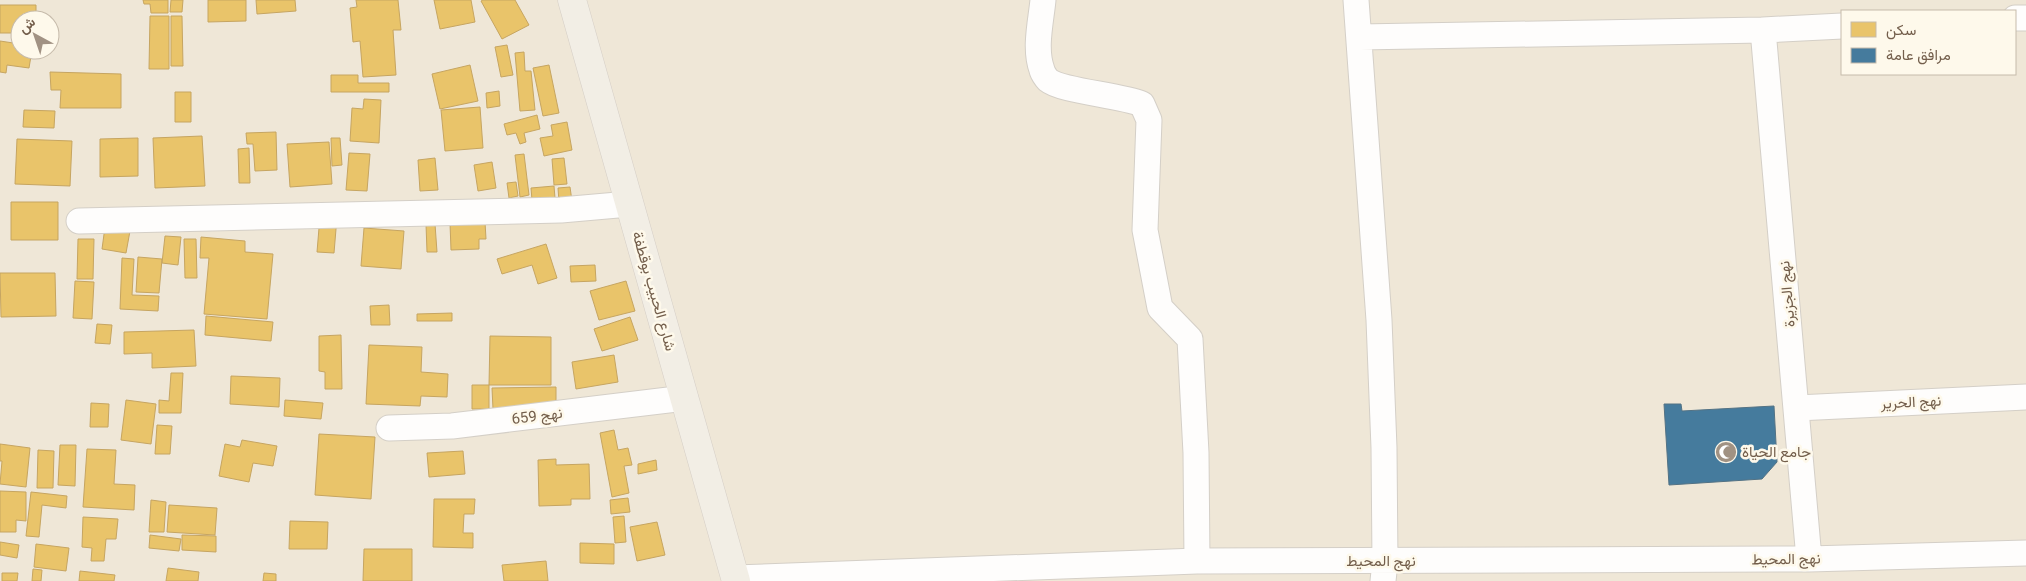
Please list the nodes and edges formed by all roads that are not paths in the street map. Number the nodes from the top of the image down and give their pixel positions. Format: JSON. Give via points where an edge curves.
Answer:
{"nodes":[{"id":1,"x":572,"y":0,"type":"edge"},
{"id":2,"x":1043,"y":0,"type":"edge"},
{"id":3,"x":1356,"y":0,"type":"edge"},
{"id":4,"x":1841,"y":26,"type":"edge"},
{"id":5,"x":1763,"y":30,"type":"junction"},
{"id":6,"x":1360,"y":37,"type":"junction"},
{"id":7,"x":630,"y":204,"type":"junction"},
{"id":8,"x":79,"y":221,"type":"dead end"},
{"id":9,"x":2026,"y":396,"type":"edge"},
{"id":10,"x":685,"y":398,"type":"junction"},
{"id":11,"x":1797,"y":408,"type":"junction"},
{"id":12,"x":389,"y":428,"type":"dead end"},
{"id":13,"x":2026,"y":553,"type":"edge"},
{"id":14,"x":1809,"y":559,"type":"junction"},
{"id":15,"x":1190,"y":568,"type":"edge"},
{"id":16,"x":1384,"y":571,"type":"edge"},
{"id":17,"x":1032,"y":574,"type":"edge"},
{"id":18,"x":736,"y":580,"type":"edge"}],
"edges":[{"from":1,"to":7,"type":"main road","name":"شارع الحبيب بوقطفة"},
{"from":2,"to":15,"type":"street","via":[[1039,51],[1042,70],[1048,80],[1060,86],[1127,98],[1142,104],[1149,120],[1145,230],[1160,308],[1190,339],[1196,453]]},
{"from":3,"to":6,"type":"street"},
{"from":4,"to":5,"type":"street"},
{"from":5,"to":6,"type":"street"},
{"from":5,"to":11,"type":"street","name":"نهج الجزيرة"},
{"from":6,"to":16,"type":"street","via":[[1379,320]]},
{"from":7,"to":8,"type":"street","via":[[561,210]]},
{"from":7,"to":10,"type":"main road","name":"شارع الحبيب بوقطفة"},
{"from":9,"to":11,"type":"street","name":"نهج الحرير"},
{"from":10,"to":12,"type":"street","name":"نهج 659","via":[[452,426]]},
{"from":10,"to":18,"type":"main road","name":"شارع الحبيب بوقطفة"},
{"from":11,"to":14,"type":"street","name":"نهج الجزيرة"},
{"from":13,"to":14,"type":"street","name":"نهج المحيط"},
{"from":14,"to":16,"type":"street","name":"نهج المحيط"},
{"from":15,"to":16,"type":"street","name":"نهج المحيط"},
{"from":15,"to":17,"type":"street","name":"نهج المحيط"},
{"from":17,"to":18,"type":"street","name":"نهج المحيط"}]}
